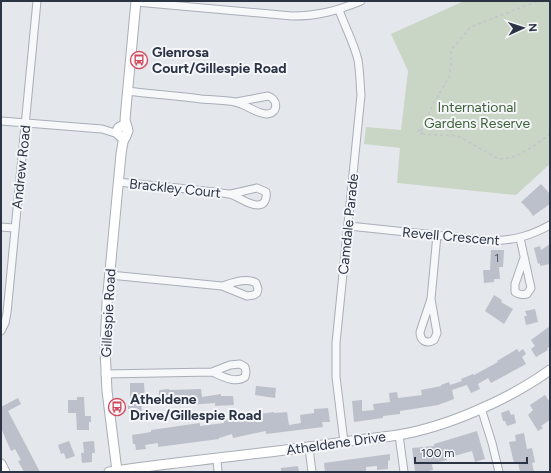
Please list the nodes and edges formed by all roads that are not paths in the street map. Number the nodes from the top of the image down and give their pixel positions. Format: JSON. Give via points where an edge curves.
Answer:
{"nodes":[{"id":1,"x":37,"y":1,"type":"edge"},
{"id":2,"x":136,"y":1,"type":"edge"},
{"id":3,"x":361,"y":1,"type":"edge"},
{"id":4,"x":339,"y":10,"type":"junction"},
{"id":5,"x":128,"y":91,"type":"junction"},
{"id":6,"x":236,"y":102,"type":"junction"},
{"id":7,"x":1,"y":121,"type":"edge"},
{"id":8,"x":25,"y":123,"type":"junction"},
{"id":9,"x":121,"y":131,"type":"junction"},
{"id":10,"x":118,"y":182,"type":"junction"},
{"id":11,"x":231,"y":194,"type":"dead end"},
{"id":12,"x":550,"y":225,"type":"edge"},
{"id":13,"x":349,"y":226,"type":"junction"},
{"id":14,"x":1,"y":227,"type":"edge"},
{"id":15,"x":14,"y":228,"type":"junction"},
{"id":16,"x":437,"y":235,"type":"junction"},
{"id":17,"x":520,"y":238,"type":"junction"},
{"id":18,"x":524,"y":258,"type":"dead end"},
{"id":19,"x":110,"y":275,"type":"junction"},
{"id":20,"x":222,"y":286,"type":"dead end"},
{"id":21,"x":431,"y":298,"type":"junction"},
{"id":22,"x":1,"y":331,"type":"edge"},
{"id":23,"x":550,"y":370,"type":"edge"},
{"id":24,"x":212,"y":372,"type":"dead end"},
{"id":25,"x":105,"y":374,"type":"junction"},
{"id":26,"x":481,"y":408,"type":"junction"},
{"id":27,"x":399,"y":435,"type":"junction"},
{"id":28,"x":344,"y":442,"type":"junction"},
{"id":29,"x":309,"y":448,"type":"junction"},
{"id":30,"x":216,"y":458,"type":"junction"},
{"id":31,"x":1,"y":464,"type":"edge"},
{"id":32,"x":5,"y":472,"type":"edge"},
{"id":33,"x":115,"y":472,"type":"edge"},
{"id":34,"x":218,"y":472,"type":"edge"},
{"id":35,"x":312,"y":472,"type":"edge"},
{"id":36,"x":404,"y":472,"type":"edge"},
{"id":37,"x":499,"y":472,"type":"edge"}],
"edges":[{"from":1,"to":8,"type":"street","name":"Andrew Road"},
{"from":2,"to":4,"type":"street","via":[[292,16],[312,16]]},
{"from":2,"to":5,"type":"street","name":"Gillespie Road"},
{"from":3,"to":4,"type":"street"},
{"from":4,"to":13,"type":"street","name":"Camdale Parade","via":[[354,48],[361,95]]},
{"from":5,"to":6,"type":"street"},
{"from":5,"to":9,"type":"street","name":"Gillespie Road"},
{"from":6,"to":6,"type":"street","via":[[268,96],[272,97],[276,104],[274,110],[268,114]]},
{"from":7,"to":8,"type":"street"},
{"from":8,"to":9,"type":"street"},
{"from":8,"to":15,"type":"street","name":"Andrew Road"},
{"from":9,"to":10,"type":"street","name":"Gillespie Road"},
{"from":10,"to":11,"type":"street","name":"Brackley Court"},
{"from":10,"to":19,"type":"street","name":"Gillespie Road"},
{"from":12,"to":17,"type":"street","name":"Revell Crescent"},
{"from":13,"to":16,"type":"street","name":"Revell Crescent"},
{"from":13,"to":28,"type":"street","name":"Camdale Parade","via":[[336,360]]},
{"from":14,"to":15,"type":"street"},
{"from":15,"to":22,"type":"street","name":"Andrew Road","via":[[7,313]]},
{"from":16,"to":17,"type":"street","name":"Revell Crescent","via":[[492,241]]},
{"from":16,"to":21,"type":"street"},
{"from":17,"to":18,"type":"street"},
{"from":19,"to":20,"type":"street"},
{"from":19,"to":25,"type":"street","name":"Gillespie Road","via":[[105,327]]},
{"from":21,"to":21,"type":"street","via":[[437,333],[434,340],[426,342],[420,337],[420,332]]},
{"from":23,"to":26,"type":"street","name":"Atheldene Drive"},
{"from":24,"to":25,"type":"street"},
{"from":25,"to":33,"type":"street","name":"Gillespie Road"},
{"from":26,"to":27,"type":"street","name":"Atheldene Drive"},
{"from":26,"to":37,"type":"street"},
{"from":27,"to":28,"type":"street","name":"Atheldene Drive"},
{"from":27,"to":36,"type":"street"},
{"from":28,"to":29,"type":"street","name":"Atheldene Drive"},
{"from":29,"to":30,"type":"street","name":"Atheldene Drive"},
{"from":29,"to":35,"type":"street"},
{"from":30,"to":33,"type":"street","name":"Atheldene Drive"},
{"from":30,"to":34,"type":"street"},
{"from":31,"to":32,"type":"street"}]}
